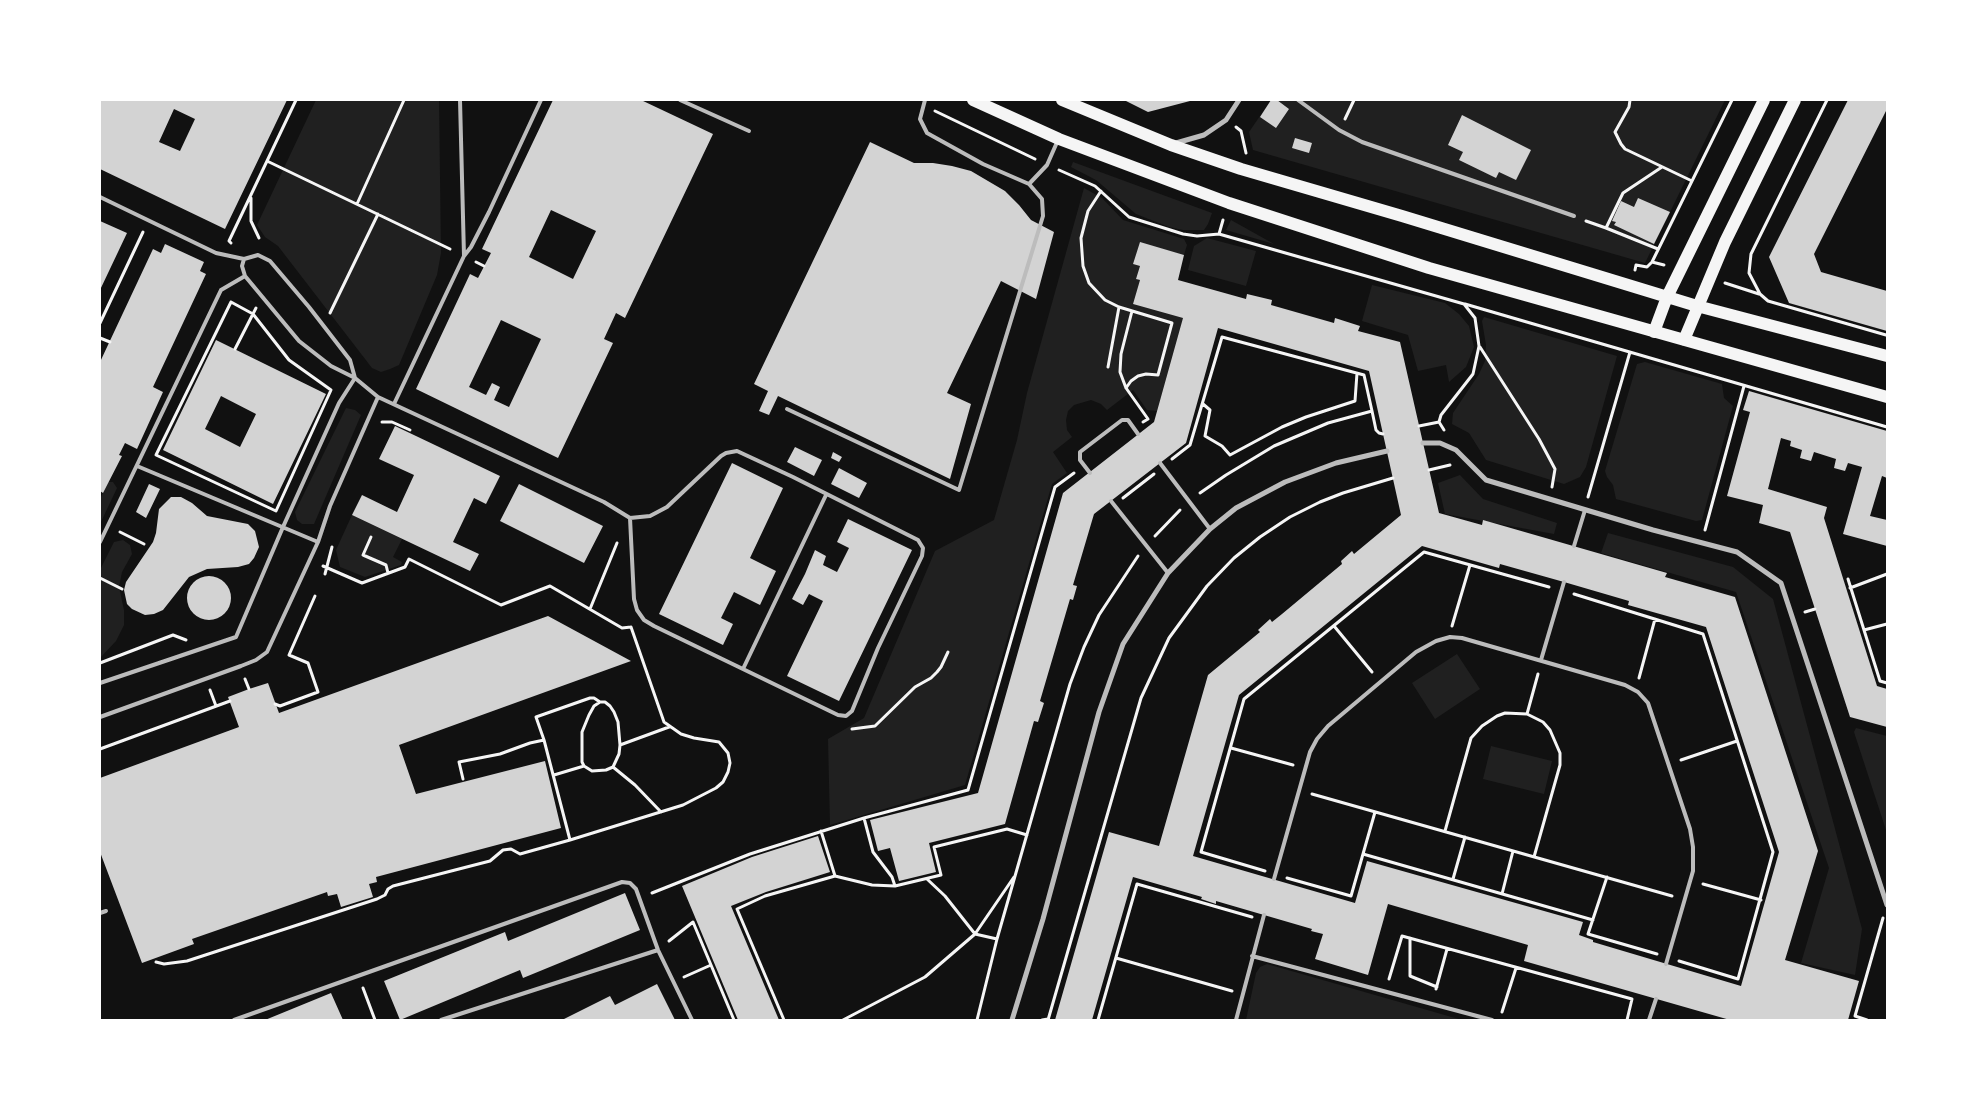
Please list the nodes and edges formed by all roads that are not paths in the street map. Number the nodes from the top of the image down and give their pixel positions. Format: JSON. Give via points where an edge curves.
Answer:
{"nodes":[{"id":1,"x":460,"y":100,"type":"edge"},
{"id":2,"x":541,"y":100,"type":"edge"},
{"id":3,"x":680,"y":100,"type":"edge"},
{"id":4,"x":925,"y":100,"type":"edge"},
{"id":5,"x":973,"y":100,"type":"edge"},
{"id":6,"x":1062,"y":100,"type":"edge"},
{"id":7,"x":1239,"y":100,"type":"edge"},
{"id":8,"x":1298,"y":100,"type":"edge"},
{"id":9,"x":1764,"y":100,"type":"edge"},
{"id":10,"x":1795,"y":100,"type":"edge"},
{"id":11,"x":749,"y":131,"type":"dead end"},
{"id":12,"x":1058,"y":139,"type":"junction"},
{"id":13,"x":1171,"y":145,"type":"junction"},
{"id":14,"x":1029,"y":184,"type":"junction"},
{"id":15,"x":100,"y":197,"type":"edge"},
{"id":16,"x":1574,"y":216,"type":"road end"},
{"id":17,"x":464,"y":256,"type":"junction"},
{"id":18,"x":244,"y":259,"type":"junction"},
{"id":19,"x":245,"y":276,"type":"junction"},
{"id":20,"x":1667,"y":297,"type":"junction"},
{"id":21,"x":1697,"y":306,"type":"junction"},
{"id":22,"x":1654,"y":332,"type":"junction"},
{"id":23,"x":1684,"y":340,"type":"junction"},
{"id":24,"x":1887,"y":356,"type":"edge"},
{"id":25,"x":355,"y":378,"type":"junction"},
{"id":26,"x":378,"y":396,"type":"junction"},
{"id":27,"x":1887,"y":397,"type":"edge"},
{"id":28,"x":394,"y":404,"type":"junction"},
{"id":29,"x":787,"y":409,"type":"dead end"},
{"id":30,"x":1138,"y":434,"type":"dead end"},
{"id":31,"x":1423,"y":443,"type":"dead end"},
{"id":32,"x":1387,"y":451,"type":"dead end"},
{"id":33,"x":1160,"y":463,"type":"dead end"},
{"id":34,"x":137,"y":466,"type":"junction"},
{"id":35,"x":1090,"y":473,"type":"dead end"},
{"id":36,"x":826,"y":495,"type":"junction"},
{"id":37,"x":1111,"y":501,"type":"dead end"},
{"id":38,"x":1585,"y":510,"type":"junction"},
{"id":39,"x":630,"y":518,"type":"junction"},
{"id":40,"x":283,"y":527,"type":"junction"},
{"id":41,"x":1210,"y":529,"type":"junction"},
{"id":42,"x":100,"y":542,"type":"edge"},
{"id":43,"x":318,"y":542,"type":"junction"},
{"id":44,"x":1574,"y":546,"type":"dead end"},
{"id":45,"x":1168,"y":573,"type":"junction"},
{"id":46,"x":1564,"y":582,"type":"dead end"},
{"id":47,"x":1541,"y":660,"type":"junction"},
{"id":48,"x":743,"y":669,"type":"junction"},
{"id":49,"x":100,"y":683,"type":"edge"},
{"id":50,"x":100,"y":717,"type":"edge"},
{"id":51,"x":1274,"y":879,"type":"dead end"},
{"id":52,"x":1887,"y":905,"type":"edge"},
{"id":53,"x":106,"y":911,"type":"dead end"},
{"id":54,"x":100,"y":913,"type":"edge"},
{"id":55,"x":1264,"y":915,"type":"dead end"},
{"id":56,"x":658,"y":950,"type":"junction"},
{"id":57,"x":1252,"y":956,"type":"junction"},
{"id":58,"x":1666,"y":964,"type":"dead end"},
{"id":59,"x":1656,"y":999,"type":"dead end"},
{"id":60,"x":234,"y":1020,"type":"edge"},
{"id":61,"x":441,"y":1020,"type":"edge"},
{"id":62,"x":692,"y":1020,"type":"edge"},
{"id":63,"x":1012,"y":1020,"type":"edge"},
{"id":64,"x":1236,"y":1020,"type":"edge"},
{"id":65,"x":1492,"y":1020,"type":"edge"},
{"id":66,"x":1649,"y":1020,"type":"edge"}],
"edges":[{"from":1,"to":17,"type":"lane"},
{"from":2,"to":17,"type":"lane","via":[[490,212]]},
{"from":3,"to":11,"type":"lane"},
{"from":4,"to":14,"type":"lane","via":[[920,119],[927,134]]},
{"from":5,"to":12,"type":"main road"},
{"from":6,"to":13,"type":"main road"},
{"from":7,"to":13,"type":"street","via":[[1226,120],[1204,136]]},
{"from":8,"to":16,"type":"lane","via":[[1339,130],[1362,142]]},
{"from":9,"to":20,"type":"main road"},
{"from":10,"to":21,"type":"main road"},
{"from":12,"to":14,"type":"lane","via":[[1047,165]]},
{"from":12,"to":22,"type":"main road","via":[[1240,207],[1429,268]]},
{"from":13,"to":20,"type":"main road"},
{"from":14,"to":29,"type":"lane","via":[[1042,199],[1043,216],[959,490]]},
{"from":15,"to":18,"type":"lane","via":[[216,253]]},
{"from":17,"to":28,"type":"lane"},
{"from":18,"to":19,"type":"lane"},
{"from":18,"to":25,"type":"lane","via":[[258,255],[270,261],[350,360]]},
{"from":19,"to":25,"type":"lane","via":[[299,341],[331,366]]},
{"from":19,"to":34,"type":"lane","via":[[221,290]]},
{"from":20,"to":21,"type":"main road"},
{"from":20,"to":22,"type":"main road"},
{"from":21,"to":23,"type":"main road"},
{"from":21,"to":24,"type":"main road"},
{"from":22,"to":23,"type":"main road"},
{"from":23,"to":27,"type":"main road"},
{"from":25,"to":26,"type":"lane"},
{"from":25,"to":40,"type":"lane","via":[[339,403]]},
{"from":26,"to":28,"type":"lane"},
{"from":26,"to":43,"type":"lane","via":[[330,506]]},
{"from":28,"to":39,"type":"lane","via":[[604,502]]},
{"from":30,"to":35,"type":"lane","via":[[1128,420],[1122,420],[1080,452]]},
{"from":31,"to":38,"type":"street","via":[[1440,444],[1456,450],[1486,480]]},
{"from":32,"to":41,"type":"street","via":[[1336,463],[1285,482],[1236,508]]},
{"from":33,"to":41,"type":"lane"},
{"from":34,"to":40,"type":"lane"},
{"from":34,"to":42,"type":"lane"},
{"from":36,"to":39,"type":"lane","via":[[742,453],[732,452],[721,456],[667,507],[650,516]]},
{"from":36,"to":48,"type":"lane"},
{"from":36,"to":48,"type":"lane","via":[[918,540],[923,548],[858,700],[852,712],[846,716],[838,715]]},
{"from":37,"to":45,"type":"lane"},
{"from":38,"to":44,"type":"lane"},
{"from":38,"to":52,"type":"street","via":[[1738,552],[1782,583]]},
{"from":39,"to":48,"type":"lane","via":[[634,599],[644,620]]},
{"from":40,"to":43,"type":"lane"},
{"from":40,"to":49,"type":"lane","via":[[236,637]]},
{"from":41,"to":45,"type":"street"},
{"from":43,"to":50,"type":"lane","via":[[262,656]]},
{"from":45,"to":63,"type":"street","via":[[1123,644],[1098,712],[1043,919]]},
{"from":46,"to":47,"type":"lane"},
{"from":47,"to":51,"type":"lane","via":[[1462,638],[1448,638],[1416,652],[1328,726],[1317,739],[1310,752]]},
{"from":47,"to":58,"type":"lane","via":[[1625,685],[1648,703],[1690,829],[1693,847],[1693,871]]},
{"from":53,"to":54,"type":"lane"},
{"from":55,"to":57,"type":"lane"},
{"from":56,"to":60,"type":"lane","via":[[639,895],[630,883],[616,883]]},
{"from":56,"to":61,"type":"lane"},
{"from":56,"to":62,"type":"lane"},
{"from":57,"to":64,"type":"lane"},
{"from":57,"to":65,"type":"lane"},
{"from":59,"to":66,"type":"lane"}]}
